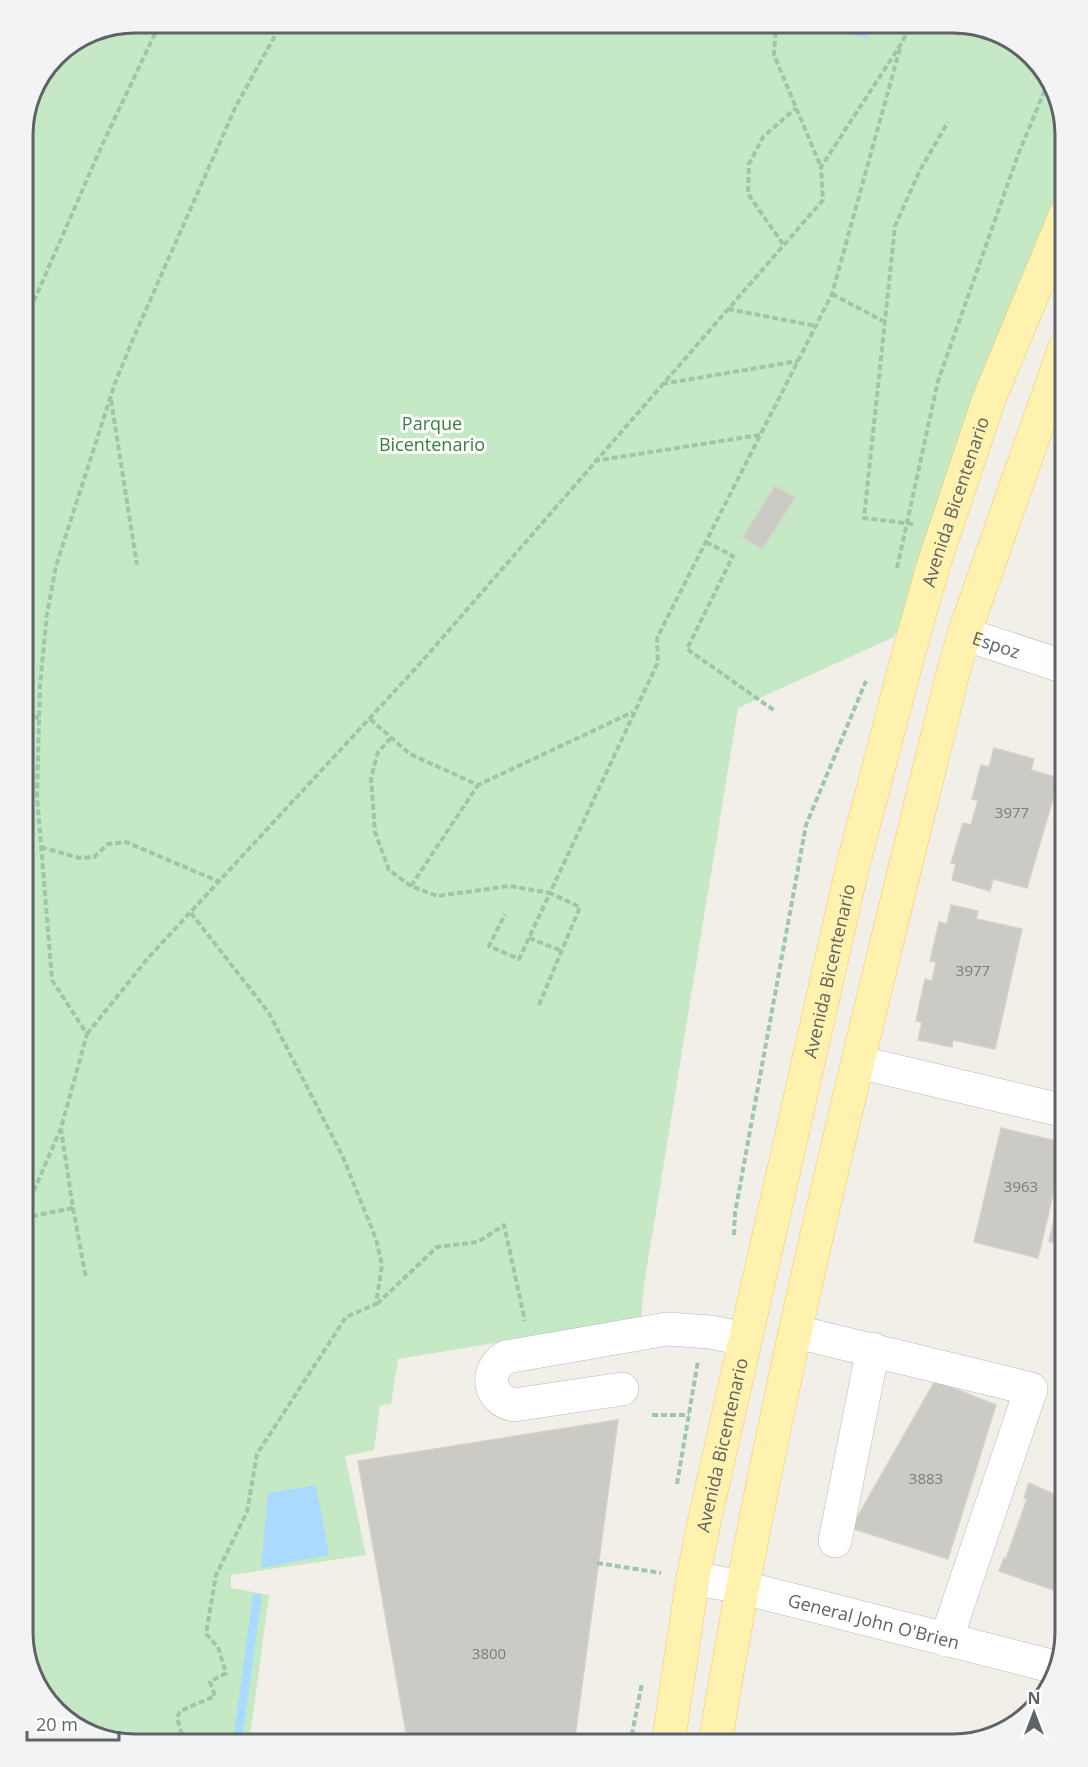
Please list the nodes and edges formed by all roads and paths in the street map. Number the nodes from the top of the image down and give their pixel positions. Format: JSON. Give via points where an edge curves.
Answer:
{"nodes":[{"id":1,"x":155,"y":33,"type":"edge"},
{"id":2,"x":276,"y":33,"type":"edge"},
{"id":3,"x":775,"y":33,"type":"edge"},
{"id":4,"x":907,"y":33,"type":"edge"},
{"id":5,"x":901,"y":44,"type":"junction"},
{"id":6,"x":796,"y":108,"type":"junction"},
{"id":7,"x":948,"y":122,"type":"dead end"},
{"id":8,"x":821,"y":167,"type":"junction"},
{"id":9,"x":1055,"y":240,"type":"edge"},
{"id":10,"x":783,"y":244,"type":"junction"},
{"id":11,"x":832,"y":294,"type":"junction"},
{"id":12,"x":33,"y":303,"type":"edge"},
{"id":13,"x":727,"y":309,"type":"junction"},
{"id":14,"x":884,"y":321,"type":"junction"},
{"id":15,"x":816,"y":326,"type":"junction"},
{"id":16,"x":798,"y":361,"type":"junction"},
{"id":17,"x":1055,"y":375,"type":"edge"},
{"id":18,"x":661,"y":384,"type":"junction"},
{"id":19,"x":111,"y":397,"type":"junction"},
{"id":20,"x":760,"y":435,"type":"junction"},
{"id":21,"x":593,"y":462,"type":"junction"},
{"id":22,"x":946,"y":525,"type":"junction"},
{"id":23,"x":706,"y":542,"type":"junction"},
{"id":24,"x":136,"y":565,"type":"dead end"},
{"id":25,"x":963,"y":634,"type":"junction"},
{"id":26,"x":1055,"y":664,"type":"edge"},
{"id":27,"x":635,"y":711,"type":"junction"},
{"id":28,"x":775,"y":711,"type":"dead end"},
{"id":29,"x":33,"y":713,"type":"edge"},
{"id":30,"x":39,"y":719,"type":"junction"},
{"id":31,"x":370,"y":719,"type":"junction"},
{"id":32,"x":391,"y":738,"type":"junction"},
{"id":33,"x":478,"y":785,"type":"junction"},
{"id":34,"x":41,"y":847,"type":"junction"},
{"id":35,"x":220,"y":882,"type":"junction"},
{"id":36,"x":411,"y":886,"type":"junction"},
{"id":37,"x":550,"y":893,"type":"junction"},
{"id":38,"x":191,"y":913,"type":"junction"},
{"id":39,"x":505,"y":914,"type":"dead end"},
{"id":40,"x":529,"y":938,"type":"junction"},
{"id":41,"x":562,"y":951,"type":"junction"},
{"id":42,"x":539,"y":1005,"type":"dead end"},
{"id":43,"x":87,"y":1034,"type":"junction"},
{"id":44,"x":858,"y":1062,"type":"junction"},
{"id":45,"x":1055,"y":1109,"type":"edge"},
{"id":46,"x":61,"y":1128,"type":"junction"},
{"id":47,"x":33,"y":1192,"type":"edge"},
{"id":48,"x":73,"y":1208,"type":"junction"},
{"id":49,"x":33,"y":1215,"type":"edge"},
{"id":50,"x":86,"y":1278,"type":"dead end"},
{"id":51,"x":376,"y":1304,"type":"junction"},
{"id":52,"x":797,"y":1332,"type":"junction"},
{"id":53,"x":744,"y":1339,"type":"junction"},
{"id":54,"x":873,"y":1349,"type":"junction"},
{"id":55,"x":531,"y":1352,"type":"junction"},
{"id":56,"x":622,"y":1389,"type":"dead end"},
{"id":57,"x":652,"y":1415,"type":"dead end"},
{"id":58,"x":689,"y":1415,"type":"dead end"},
{"id":59,"x":835,"y":1541,"type":"dead end"},
{"id":60,"x":597,"y":1563,"type":"dead end"},
{"id":61,"x":678,"y":1576,"type":"junction"},
{"id":62,"x":741,"y":1587,"type":"junction"},
{"id":63,"x":946,"y":1640,"type":"junction"},
{"id":64,"x":1049,"y":1665,"type":"edge"},
{"id":65,"x":182,"y":1734,"type":"edge"},
{"id":66,"x":669,"y":1734,"type":"edge"},
{"id":67,"x":717,"y":1734,"type":"edge"}],
"edges":[{"from":1,"to":12,"type":"path"},
{"from":2,"to":19,"type":"path","via":[[236,106]]},
{"from":3,"to":6,"type":"path","via":[[774,55]]},
{"from":4,"to":5,"type":"path"},
{"from":5,"to":8,"type":"path"},
{"from":5,"to":11,"type":"path"},
{"from":6,"to":8,"type":"path"},
{"from":6,"to":10,"type":"path","via":[[763,137],[749,164],[748,194]]},
{"from":7,"to":14,"type":"path","via":[[920,170],[895,226]]},
{"from":8,"to":10,"type":"path","via":[[824,200]]},
{"from":9,"to":22,"type":"main road","name":"Avenida Bicentenario","via":[[989,399]]},
{"from":10,"to":13,"type":"path"},
{"from":11,"to":14,"type":"path"},
{"from":11,"to":15,"type":"path"},
{"from":13,"to":15,"type":"path"},
{"from":13,"to":18,"type":"path"},
{"from":14,"to":22,"type":"path","via":[[864,518]]},
{"from":15,"to":16,"type":"path"},
{"from":16,"to":18,"type":"path"},
{"from":16,"to":20,"type":"path"},
{"from":17,"to":25,"type":"main road"},
{"from":18,"to":21,"type":"path"},
{"from":19,"to":24,"type":"path"},
{"from":19,"to":30,"type":"path","via":[[56,566],[46,626]]},
{"from":20,"to":21,"type":"path"},
{"from":20,"to":23,"type":"path"},
{"from":21,"to":31,"type":"path"},
{"from":22,"to":53,"type":"main road","name":"Avenida Bicentenario","via":[[852,869]]},
{"from":23,"to":27,"type":"path","via":[[657,639],[658,662]]},
{"from":23,"to":28,"type":"path","via":[[733,556],[687,649]]},
{"from":25,"to":26,"type":"street","name":"Espoz"},
{"from":25,"to":44,"type":"main road"},
{"from":27,"to":33,"type":"path"},
{"from":27,"to":37,"type":"path"},
{"from":29,"to":30,"type":"path"},
{"from":30,"to":34,"type":"path","via":[[37,795]]},
{"from":31,"to":32,"type":"path"},
{"from":31,"to":35,"type":"path"},
{"from":32,"to":33,"type":"path","via":[[410,754]]},
{"from":32,"to":36,"type":"path","via":[[378,752],[371,778],[375,832],[388,870]]},
{"from":33,"to":36,"type":"path"},
{"from":34,"to":35,"type":"path","via":[[79,858],[94,857],[108,844],[126,842]]},
{"from":34,"to":43,"type":"path","via":[[52,980]]},
{"from":35,"to":38,"type":"path"},
{"from":36,"to":37,"type":"path","via":[[437,896],[509,886]]},
{"from":37,"to":40,"type":"path"},
{"from":37,"to":41,"type":"path","via":[[580,906]]},
{"from":38,"to":43,"type":"path","via":[[148,958]]},
{"from":38,"to":51,"type":"path","via":[[269,1013],[343,1157],[376,1239],[382,1265]]},
{"from":39,"to":40,"type":"path","via":[[489,946],[519,959]]},
{"from":40,"to":41,"type":"path"},
{"from":41,"to":42,"type":"path"},
{"from":43,"to":46,"type":"path"},
{"from":44,"to":45,"type":"street"},
{"from":44,"to":52,"type":"main road"},
{"from":46,"to":47,"type":"path"},
{"from":46,"to":48,"type":"path"},
{"from":48,"to":49,"type":"path"},
{"from":48,"to":50,"type":"path"},
{"from":51,"to":55,"type":"path","via":[[437,1248],[478,1242],[504,1225]]},
{"from":51,"to":65,"type":"path","via":[[346,1317],[256,1455],[247,1512],[216,1575],[206,1634],[218,1647],[226,1673],[210,1682],[215,1696],[180,1711],[177,1718]]},
{"from":52,"to":54,"type":"street"},
{"from":52,"to":62,"type":"main road"},
{"from":53,"to":55,"type":"street","via":[[667,1329]]},
{"from":53,"to":61,"type":"main road","name":"Avenida Bicentenario"},
{"from":54,"to":59,"type":"street"},
{"from":54,"to":63,"type":"street","via":[[1031,1389]]},
{"from":55,"to":56,"type":"street","via":[[506,1357],[493,1369],[492,1386],[506,1403]]},
{"from":57,"to":58,"type":"path"},
{"from":60,"to":61,"type":"path"},
{"from":61,"to":62,"type":"street","name":"General John O'Brien"},
{"from":61,"to":66,"type":"main road","name":"Avenida Bicentenario"},
{"from":62,"to":63,"type":"street","name":"General John O'Brien"},
{"from":62,"to":67,"type":"main road"},
{"from":63,"to":64,"type":"street","name":"General John O'Brien"}]}
